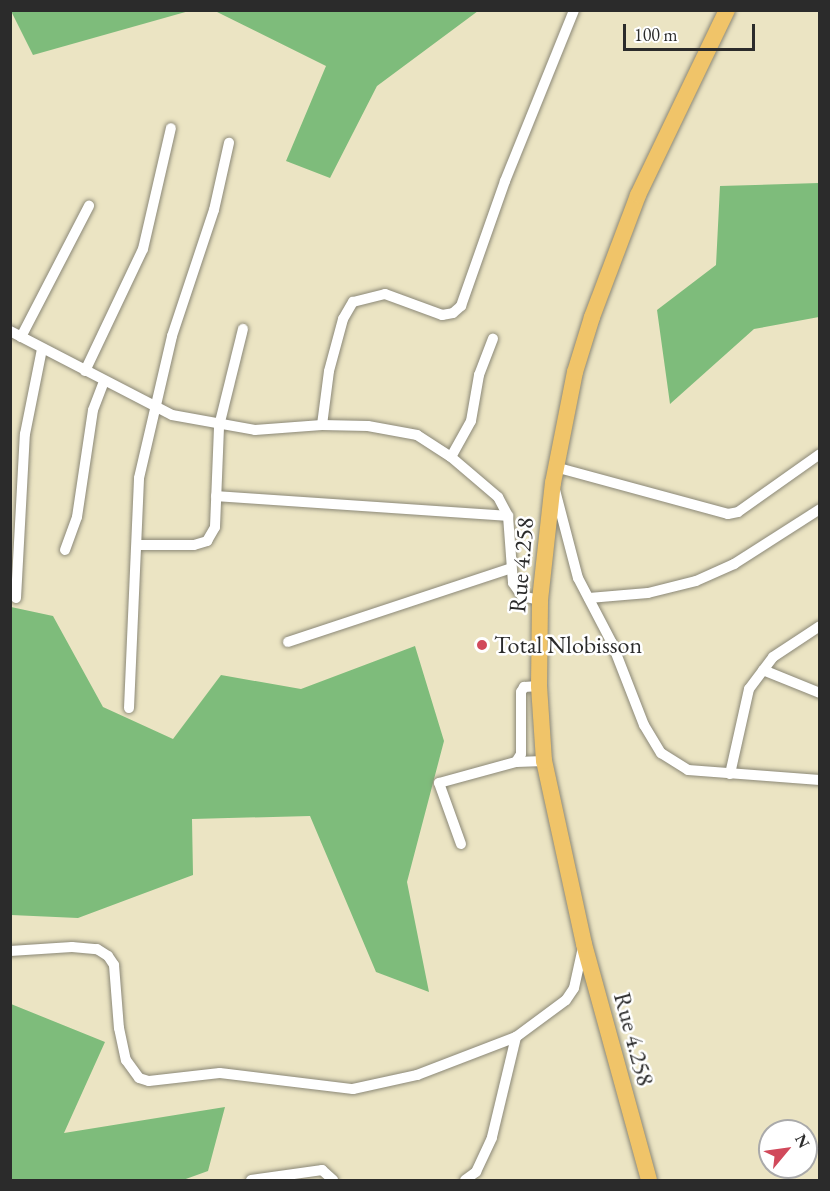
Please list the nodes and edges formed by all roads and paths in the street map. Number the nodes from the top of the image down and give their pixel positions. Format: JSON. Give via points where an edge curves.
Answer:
{"nodes":[{"id":1,"x":574,"y":10,"type":"edge"},
{"id":2,"x":727,"y":10,"type":"edge"},
{"id":3,"x":171,"y":128,"type":"dead end"},
{"id":4,"x":229,"y":143,"type":"dead end"},
{"id":5,"x":89,"y":206,"type":"dead end"},
{"id":6,"x":243,"y":329,"type":"dead end"},
{"id":7,"x":10,"y":331,"type":"edge"},
{"id":8,"x":21,"y":337,"type":"junction"},
{"id":9,"x":493,"y":339,"type":"dead end"},
{"id":10,"x":42,"y":349,"type":"junction"},
{"id":11,"x":85,"y":370,"type":"junction"},
{"id":12,"x":104,"y":381,"type":"junction"},
{"id":13,"x":154,"y":407,"type":"junction"},
{"id":14,"x":322,"y":425,"type":"junction"},
{"id":15,"x":219,"y":426,"type":"junction"},
{"id":16,"x":819,"y":454,"type":"edge"},
{"id":17,"x":451,"y":457,"type":"junction"},
{"id":18,"x":554,"y":475,"type":"junction"},
{"id":19,"x":216,"y":496,"type":"junction"},
{"id":20,"x":819,"y":508,"type":"edge"},
{"id":21,"x":508,"y":516,"type":"junction"},
{"id":22,"x":137,"y":545,"type":"junction"},
{"id":23,"x":65,"y":550,"type":"dead end"},
{"id":24,"x":15,"y":559,"type":"edge"},
{"id":25,"x":509,"y":569,"type":"junction"},
{"id":26,"x":16,"y":598,"type":"dead end"},
{"id":27,"x":589,"y":598,"type":"junction"},
{"id":28,"x":540,"y":600,"type":"junction"},
{"id":29,"x":819,"y":626,"type":"edge"},
{"id":30,"x":288,"y":642,"type":"dead end"},
{"id":31,"x":763,"y":670,"type":"junction"},
{"id":32,"x":539,"y":686,"type":"junction"},
{"id":33,"x":819,"y":693,"type":"edge"},
{"id":34,"x":129,"y":708,"type":"dead end"},
{"id":35,"x":544,"y":761,"type":"junction"},
{"id":36,"x":516,"y":762,"type":"junction"},
{"id":37,"x":730,"y":774,"type":"junction"},
{"id":38,"x":819,"y":780,"type":"edge"},
{"id":39,"x":461,"y":844,"type":"dead end"},
{"id":40,"x":584,"y":944,"type":"junction"},
{"id":41,"x":10,"y":951,"type":"edge"},
{"id":42,"x":516,"y":1037,"type":"junction"},
{"id":43,"x":251,"y":1180,"type":"edge"},
{"id":44,"x":333,"y":1180,"type":"edge"},
{"id":45,"x":465,"y":1180,"type":"edge"},
{"id":46,"x":649,"y":1180,"type":"edge"}],
"edges":[{"from":1,"to":14,"type":"street","via":[[505,181],[461,306],[442,315],[385,294],[353,303],[343,319],[329,371]]},
{"from":2,"to":18,"type":"highway","name":"Rue 4.258","via":[[613,255],[575,372]]},
{"from":3,"to":11,"type":"street","via":[[143,249]]},
{"from":4,"to":13,"type":"street","via":[[214,210],[172,336]]},
{"from":5,"to":8,"type":"street"},
{"from":6,"to":15,"type":"street"},
{"from":7,"to":8,"type":"street"},
{"from":8,"to":10,"type":"street"},
{"from":9,"to":17,"type":"street","via":[[479,375],[471,421]]},
{"from":10,"to":11,"type":"street"},
{"from":10,"to":24,"type":"street","via":[[25,435]]},
{"from":11,"to":12,"type":"street"},
{"from":12,"to":13,"type":"street"},
{"from":12,"to":23,"type":"street","via":[[93,410],[77,517]]},
{"from":13,"to":15,"type":"street"},
{"from":13,"to":22,"type":"street","via":[[140,478]]},
{"from":14,"to":15,"type":"street","via":[[271,430]]},
{"from":14,"to":17,"type":"street","via":[[406,431]]},
{"from":15,"to":19,"type":"street"},
{"from":16,"to":18,"type":"street","via":[[738,512],[728,514]]},
{"from":17,"to":21,"type":"street","via":[[491,489]]},
{"from":18,"to":27,"type":"street","via":[[574,567]]},
{"from":18,"to":28,"type":"highway","name":"Rue 4.258"},
{"from":19,"to":21,"type":"street"},
{"from":19,"to":22,"type":"street","via":[[215,527],[207,541],[194,546]]},
{"from":20,"to":27,"type":"street","via":[[734,564],[696,581],[648,593]]},
{"from":21,"to":25,"type":"street"},
{"from":22,"to":34,"type":"street"},
{"from":24,"to":26,"type":"street"},
{"from":25,"to":28,"type":"street","via":[[516,591],[528,600]]},
{"from":25,"to":30,"type":"street"},
{"from":27,"to":37,"type":"street","via":[[612,643],[644,725],[661,753],[688,770]]},
{"from":28,"to":32,"type":"highway","name":"Rue 4.258"},
{"from":29,"to":31,"type":"street","via":[[773,657]]},
{"from":31,"to":33,"type":"street"},
{"from":31,"to":37,"type":"street","via":[[742,705]]},
{"from":32,"to":35,"type":"highway","name":"Rue 4.258"},
{"from":32,"to":36,"type":"street","via":[[524,687],[521,692],[521,754]]},
{"from":35,"to":36,"type":"street"},
{"from":35,"to":40,"type":"highway","name":"Rue 4.258"},
{"from":36,"to":39,"type":"street","via":[[439,783]]},
{"from":37,"to":38,"type":"street"},
{"from":40,"to":42,"type":"street","via":[[574,988]]},
{"from":40,"to":46,"type":"highway","name":"Rue 4.258"},
{"from":41,"to":42,"type":"street","via":[[72,947],[97,949],[108,956],[114,965],[126,1060],[139,1078],[149,1081],[219,1073],[353,1089],[417,1075]]},
{"from":42,"to":45,"type":"street","via":[[492,1137],[476,1172]]},
{"from":43,"to":44,"type":"street","via":[[322,1170]]}]}
